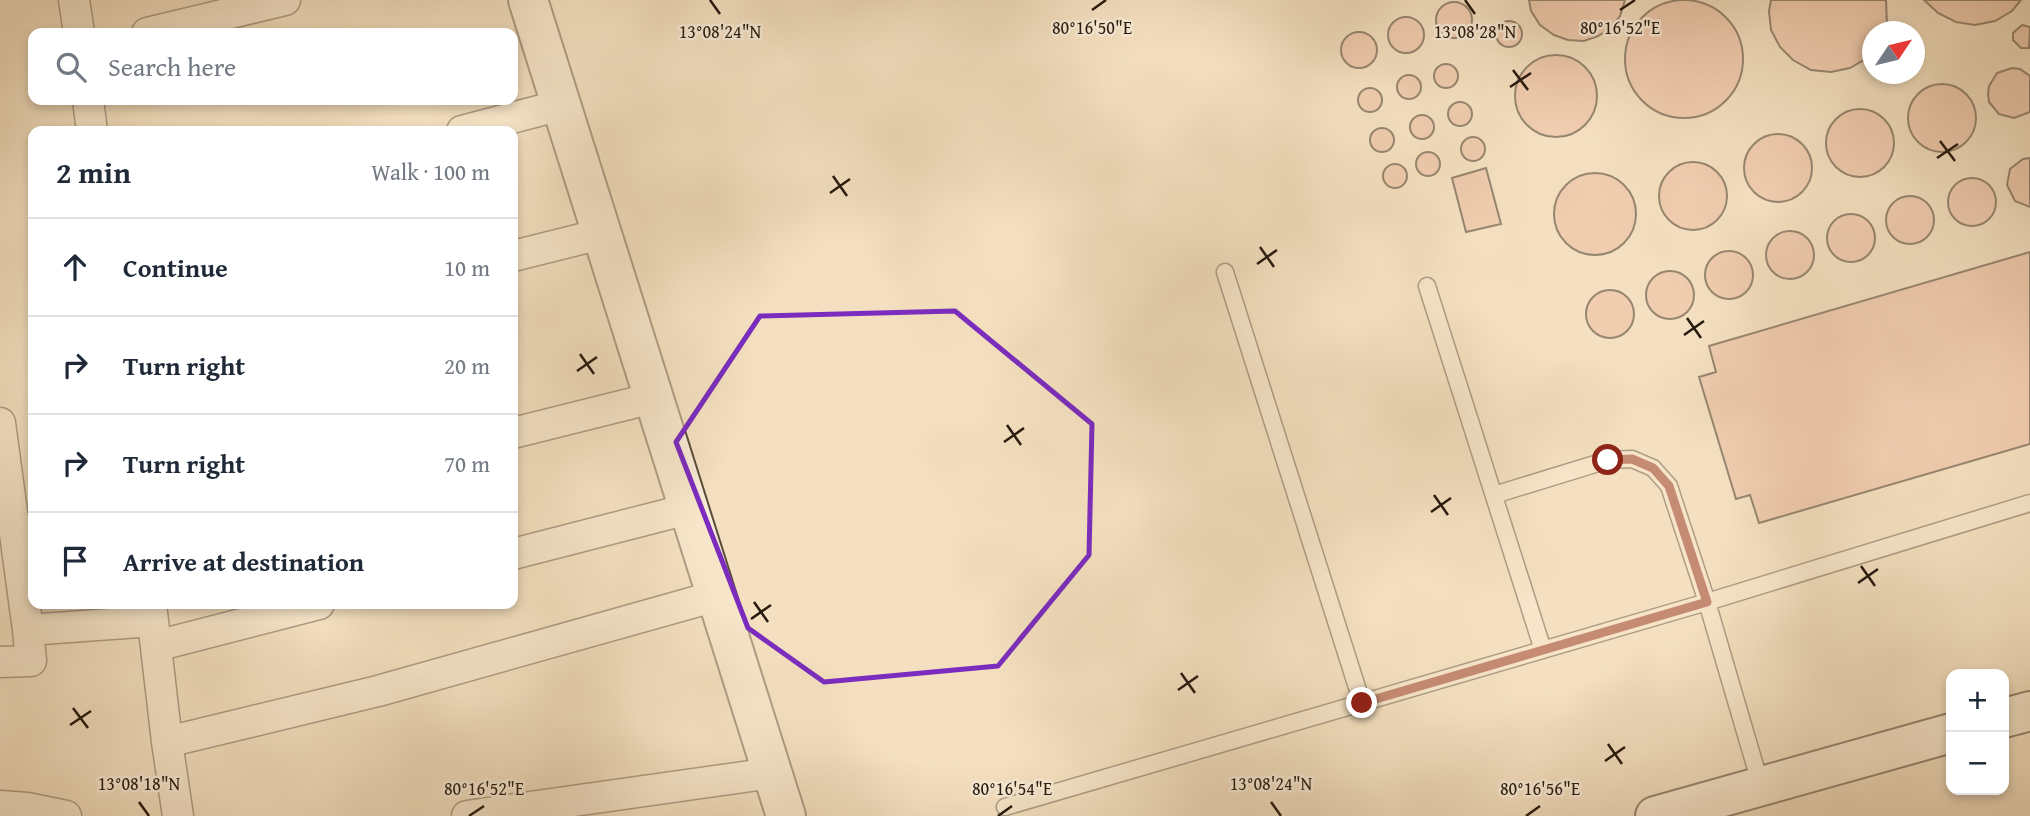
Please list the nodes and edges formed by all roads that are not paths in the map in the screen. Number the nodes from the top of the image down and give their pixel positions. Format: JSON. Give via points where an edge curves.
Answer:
{"nodes":[{"id":1,"x":75,"y":0,"type":"edge"},
{"id":2,"x":285,"y":0,"type":"edge"},
{"id":3,"x":528,"y":0,"type":"edge"},
{"id":4,"x":78,"y":28,"type":"edge"},
{"id":5,"x":168,"y":28,"type":"edge"},
{"id":6,"x":89,"y":105,"type":"edge"},
{"id":7,"x":561,"y":106,"type":"junction"},
{"id":8,"x":91,"y":126,"type":"edge"},
{"id":9,"x":482,"y":126,"type":"edge"},
{"id":10,"x":601,"y":234,"type":"junction"},
{"id":11,"x":518,"y":256,"type":"edge"},
{"id":12,"x":1225,"y":272,"type":"dead end"},
{"id":13,"x":1427,"y":286,"type":"dead end"},
{"id":14,"x":653,"y":398,"type":"junction"},
{"id":15,"x":0,"y":423,"type":"edge"},
{"id":16,"x":518,"y":432,"type":"edge"},
{"id":17,"x":1494,"y":495,"type":"junction"},
{"id":18,"x":2030,"y":503,"type":"edge"},
{"id":19,"x":688,"y":509,"type":"junction"},
{"id":20,"x":518,"y":553,"type":"edge"},
{"id":21,"x":716,"y":596,"type":"junction"},
{"id":22,"x":1707,"y":602,"type":"junction"},
{"id":23,"x":276,"y":609,"type":"edge"},
{"id":24,"x":154,"y":623,"type":"edge"},
{"id":25,"x":28,"y":630,"type":"junction"},
{"id":26,"x":1543,"y":650,"type":"junction"},
{"id":27,"x":0,"y":663,"type":"edge"},
{"id":28,"x":1362,"y":703,"type":"junction"},
{"id":29,"x":2030,"y":711,"type":"edge"},
{"id":30,"x":2009,"y":717,"type":"edge"},
{"id":31,"x":1946,"y":734,"type":"edge"},
{"id":32,"x":167,"y":742,"type":"junction"},
{"id":33,"x":772,"y":774,"type":"junction"},
{"id":34,"x":1761,"y":786,"type":"junction"},
{"id":35,"x":0,"y":806,"type":"edge"},
{"id":36,"x":1005,"y":807,"type":"dead end"},
{"id":37,"x":66,"y":816,"type":"edge"},
{"id":38,"x":178,"y":816,"type":"edge"},
{"id":39,"x":467,"y":816,"type":"edge"},
{"id":40,"x":786,"y":816,"type":"edge"},
{"id":41,"x":1655,"y":816,"type":"edge"}],
"edges":[{"from":1,"to":4,"type":"street"},
{"from":2,"to":5,"type":"street"},
{"from":3,"to":7,"type":"street"},
{"from":6,"to":8,"type":"street"},
{"from":7,"to":9,"type":"street"},
{"from":7,"to":10,"type":"street"},
{"from":10,"to":11,"type":"street"},
{"from":10,"to":14,"type":"street"},
{"from":12,"to":28,"type":"lane"},
{"from":13,"to":17,"type":"lane"},
{"from":14,"to":16,"type":"street"},
{"from":14,"to":19,"type":"street"},
{"from":15,"to":25,"type":"street"},
{"from":17,"to":22,"type":"lane","via":[[1608,460],[1632,459],[1653,468],[1669,486]]},
{"from":17,"to":26,"type":"lane"},
{"from":18,"to":22,"type":"lane"},
{"from":19,"to":20,"type":"street"},
{"from":19,"to":21,"type":"street"},
{"from":21,"to":32,"type":"street","via":[[378,691]]},
{"from":21,"to":33,"type":"street"},
{"from":22,"to":26,"type":"lane"},
{"from":22,"to":34,"type":"lane"},
{"from":23,"to":24,"type":"street"},
{"from":24,"to":25,"type":"street"},
{"from":24,"to":32,"type":"street"},
{"from":25,"to":27,"type":"street","via":[[31,661]]},
{"from":26,"to":28,"type":"lane"},
{"from":28,"to":36,"type":"lane"},
{"from":29,"to":30,"type":"street"},
{"from":31,"to":34,"type":"street"},
{"from":32,"to":38,"type":"street"},
{"from":33,"to":39,"type":"street"},
{"from":33,"to":40,"type":"street"},
{"from":34,"to":41,"type":"street"},
{"from":35,"to":37,"type":"street"}]}
